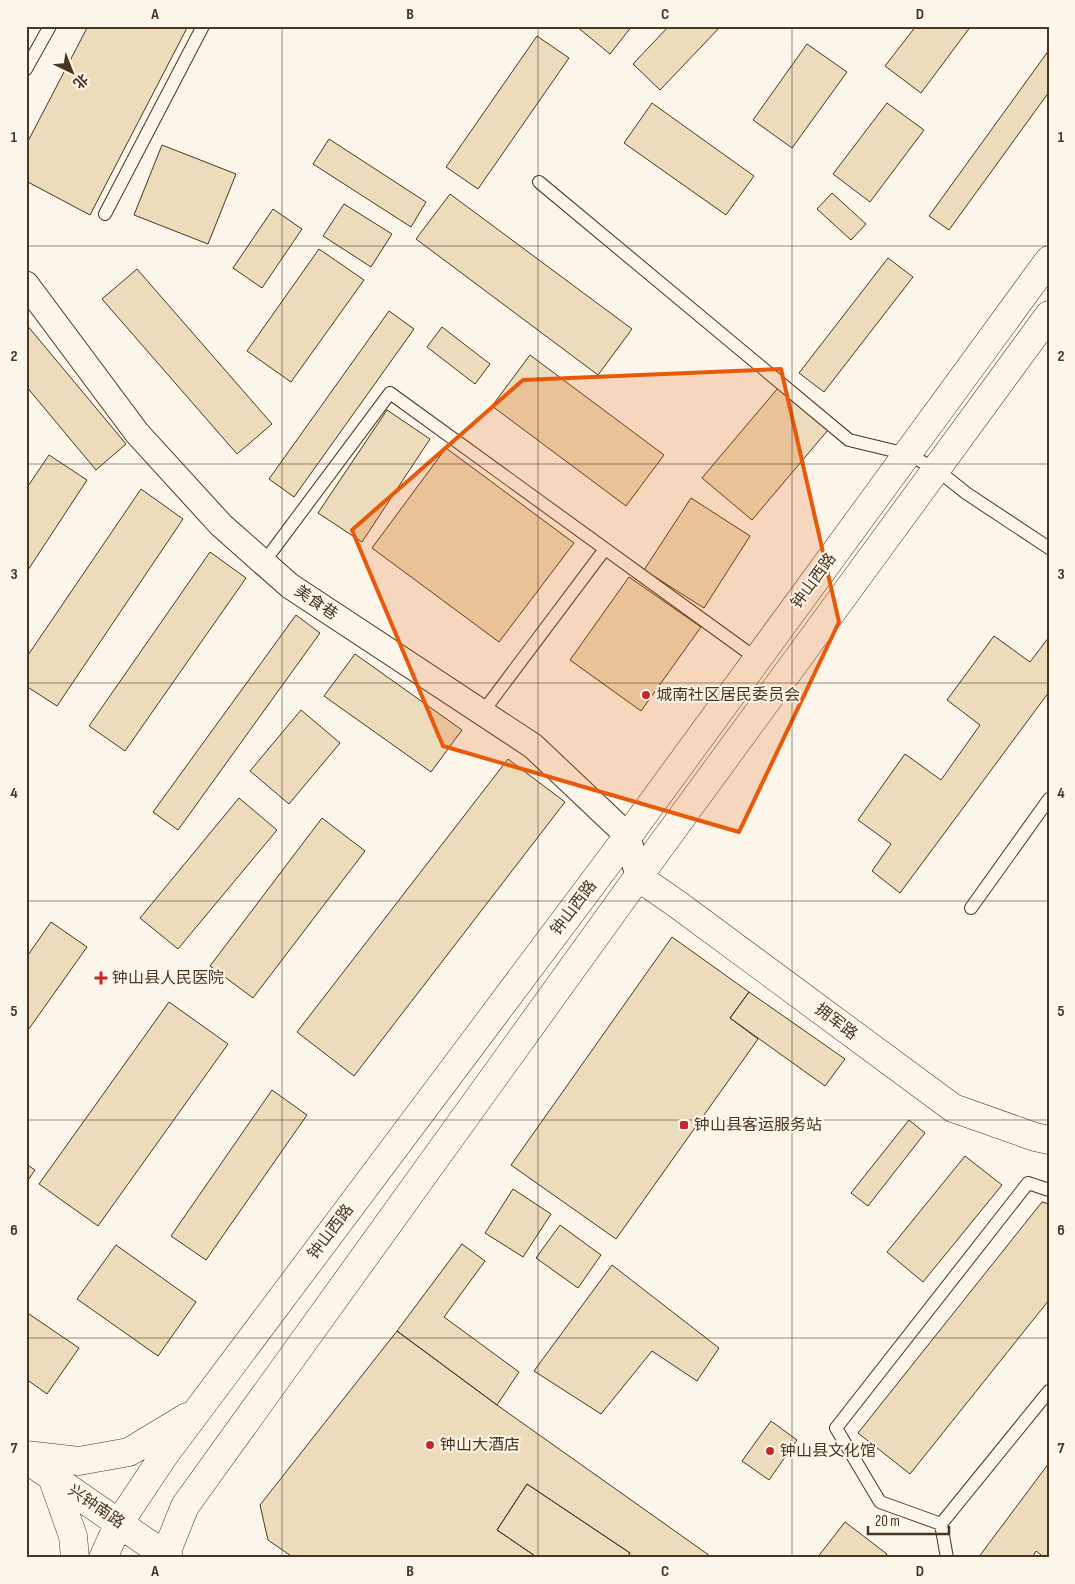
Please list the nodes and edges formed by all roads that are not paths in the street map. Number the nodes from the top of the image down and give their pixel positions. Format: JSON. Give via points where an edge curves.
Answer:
{"nodes":[{"id":1,"x":50,"y":26,"type":"edge"},
{"id":2,"x":203,"y":26,"type":"edge"},
{"id":3,"x":26,"y":69,"type":"edge"},
{"id":4,"x":540,"y":182,"type":"dead end"},
{"id":5,"x":105,"y":214,"type":"dead end"},
{"id":6,"x":1049,"y":260,"type":"edge"},
{"id":7,"x":26,"y":284,"type":"edge"},
{"id":8,"x":1049,"y":315,"type":"edge"},
{"id":9,"x":907,"y":454,"type":"junction"},
{"id":10,"x":936,"y":469,"type":"junction"},
{"id":11,"x":1049,"y":548,"type":"edge"},
{"id":12,"x":605,"y":549,"type":"junction"},
{"id":13,"x":264,"y":562,"type":"junction"},
{"id":14,"x":757,"y":659,"type":"junction"},
{"id":15,"x":482,"y":712,"type":"junction"},
{"id":16,"x":1049,"y":799,"type":"edge"},
{"id":17,"x":628,"y":836,"type":"junction"},
{"id":18,"x":638,"y":878,"type":"junction"},
{"id":19,"x":971,"y":908,"type":"dead end"},
{"id":20,"x":1049,"y":1140,"type":"edge"},
{"id":21,"x":1049,"y":1190,"type":"edge"},
{"id":22,"x":1049,"y":1391,"type":"edge"},
{"id":23,"x":197,"y":1411,"type":"junction"},
{"id":24,"x":26,"y":1455,"type":"edge"},
{"id":25,"x":26,"y":1459,"type":"edge"},
{"id":26,"x":52,"y":1478,"type":"junction"},
{"id":27,"x":119,"y":1523,"type":"junction"},
{"id":28,"x":941,"y":1524,"type":"junction"},
{"id":29,"x":166,"y":1557,"type":"edge"},
{"id":30,"x":75,"y":1558,"type":"edge"},
{"id":31,"x":103,"y":1558,"type":"edge"},
{"id":32,"x":947,"y":1558,"type":"edge"}],
"edges":[{"from":1,"to":3,"type":"lane"},
{"from":2,"to":5,"type":"lane"},
{"from":4,"to":9,"type":"lane","via":[[850,440]]},
{"from":6,"to":9,"type":"main road","name":"钟山西路"},
{"from":7,"to":13,"type":"street","name":"美食巷","via":[[137,433],[221,525]]},
{"from":8,"to":10,"type":"main road","name":"钟山西路"},
{"from":9,"to":10,"type":"lane"},
{"from":9,"to":14,"type":"main road","name":"钟山西路"},
{"from":10,"to":11,"type":"lane","via":[[966,494]]},
{"from":10,"to":18,"type":"main road","name":"钟山西路"},
{"from":12,"to":13,"type":"lane","via":[[390,393]]},
{"from":12,"to":14,"type":"lane"},
{"from":12,"to":15,"type":"lane"},
{"from":13,"to":15,"type":"street","name":"美食巷","via":[[290,586]]},
{"from":14,"to":17,"type":"main road","name":"钟山西路"},
{"from":15,"to":17,"type":"street","name":"美食巷","via":[[533,746]]},
{"from":16,"to":19,"type":"lane"},
{"from":17,"to":18,"type":"street"},
{"from":17,"to":23,"type":"main road","name":"钟山西路"},
{"from":18,"to":20,"type":"main road","name":"拥军路","via":[[952,1108]]},
{"from":18,"to":29,"type":"main road","name":"钟山西路","via":[[185,1506]]},
{"from":21,"to":28,"type":"lane","via":[[1028,1183],[836,1428],[880,1502]]},
{"from":22,"to":28,"type":"lane"},
{"from":23,"to":24,"type":"main road","via":[[129,1452],[79,1461]]},
{"from":23,"to":27,"type":"main road","name":"钟山西路"},
{"from":25,"to":26,"type":"main road","name":"兴钟南路"},
{"from":26,"to":27,"type":"main road","name":"兴钟南路"},
{"from":26,"to":30,"type":"main road","via":[[73,1536]]},
{"from":27,"to":29,"type":"main road","name":"兴钟南路"},
{"from":27,"to":31,"type":"main road","name":"钟山西路"},
{"from":28,"to":32,"type":"lane"}]}
